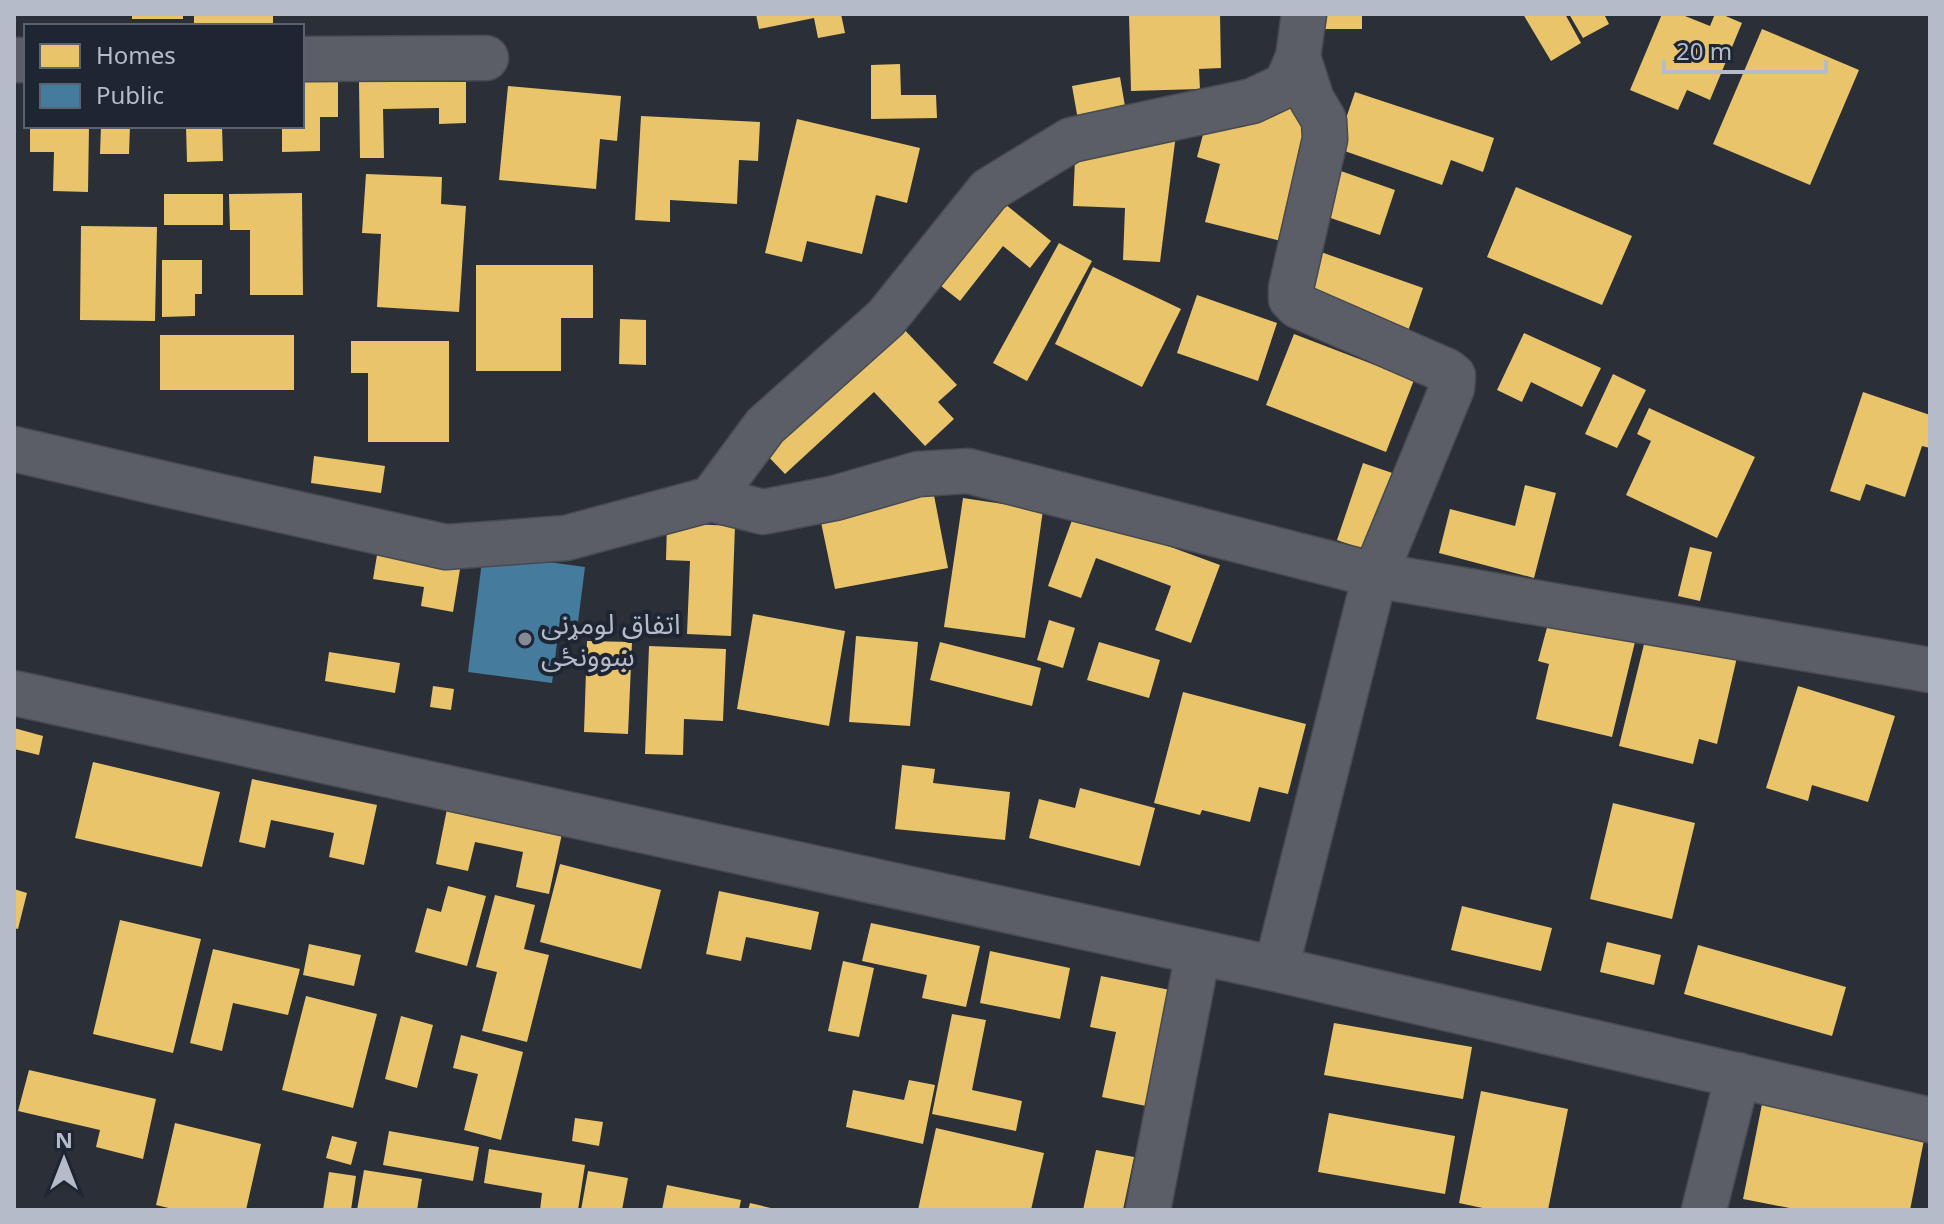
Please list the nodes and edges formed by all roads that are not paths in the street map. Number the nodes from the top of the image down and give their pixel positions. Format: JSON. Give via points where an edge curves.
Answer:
{"nodes":[{"id":1,"x":1304,"y":14,"type":"edge"},
{"id":2,"x":1298,"y":57,"type":"junction"},
{"id":3,"x":486,"y":58,"type":"dead end"},
{"id":4,"x":304,"y":59,"type":"edge"},
{"id":5,"x":14,"y":449,"type":"edge"},
{"id":6,"x":711,"y":499,"type":"junction"},
{"id":7,"x":1375,"y":575,"type":"junction"},
{"id":8,"x":1930,"y":670,"type":"edge"},
{"id":9,"x":14,"y":693,"type":"edge"},
{"id":10,"x":1198,"y":953,"type":"junction"},
{"id":11,"x":1276,"y":969,"type":"junction"},
{"id":12,"x":1738,"y":1075,"type":"junction"},
{"id":13,"x":1930,"y":1120,"type":"edge"},
{"id":14,"x":1148,"y":1210,"type":"edge"},
{"id":15,"x":1704,"y":1210,"type":"edge"}],
"edges":[{"from":1,"to":2,"type":"street"},
{"from":2,"to":6,"type":"street","via":[[1286,85],[1252,101],[1071,140],[989,190],[886,318],[765,426]]},
{"from":2,"to":7,"type":"street","via":[[1324,120],[1325,139],[1291,299],[1453,376]]},
{"from":3,"to":4,"type":"street"},
{"from":5,"to":6,"type":"street","via":[[446,547],[566,538]]},
{"from":6,"to":7,"type":"street","via":[[763,512],[918,474],[968,471]]},
{"from":7,"to":8,"type":"street"},
{"from":7,"to":11,"type":"street"},
{"from":9,"to":10,"type":"street"},
{"from":10,"to":11,"type":"street"},
{"from":10,"to":14,"type":"street"},
{"from":11,"to":12,"type":"street"},
{"from":12,"to":13,"type":"street"},
{"from":12,"to":15,"type":"street"}]}
